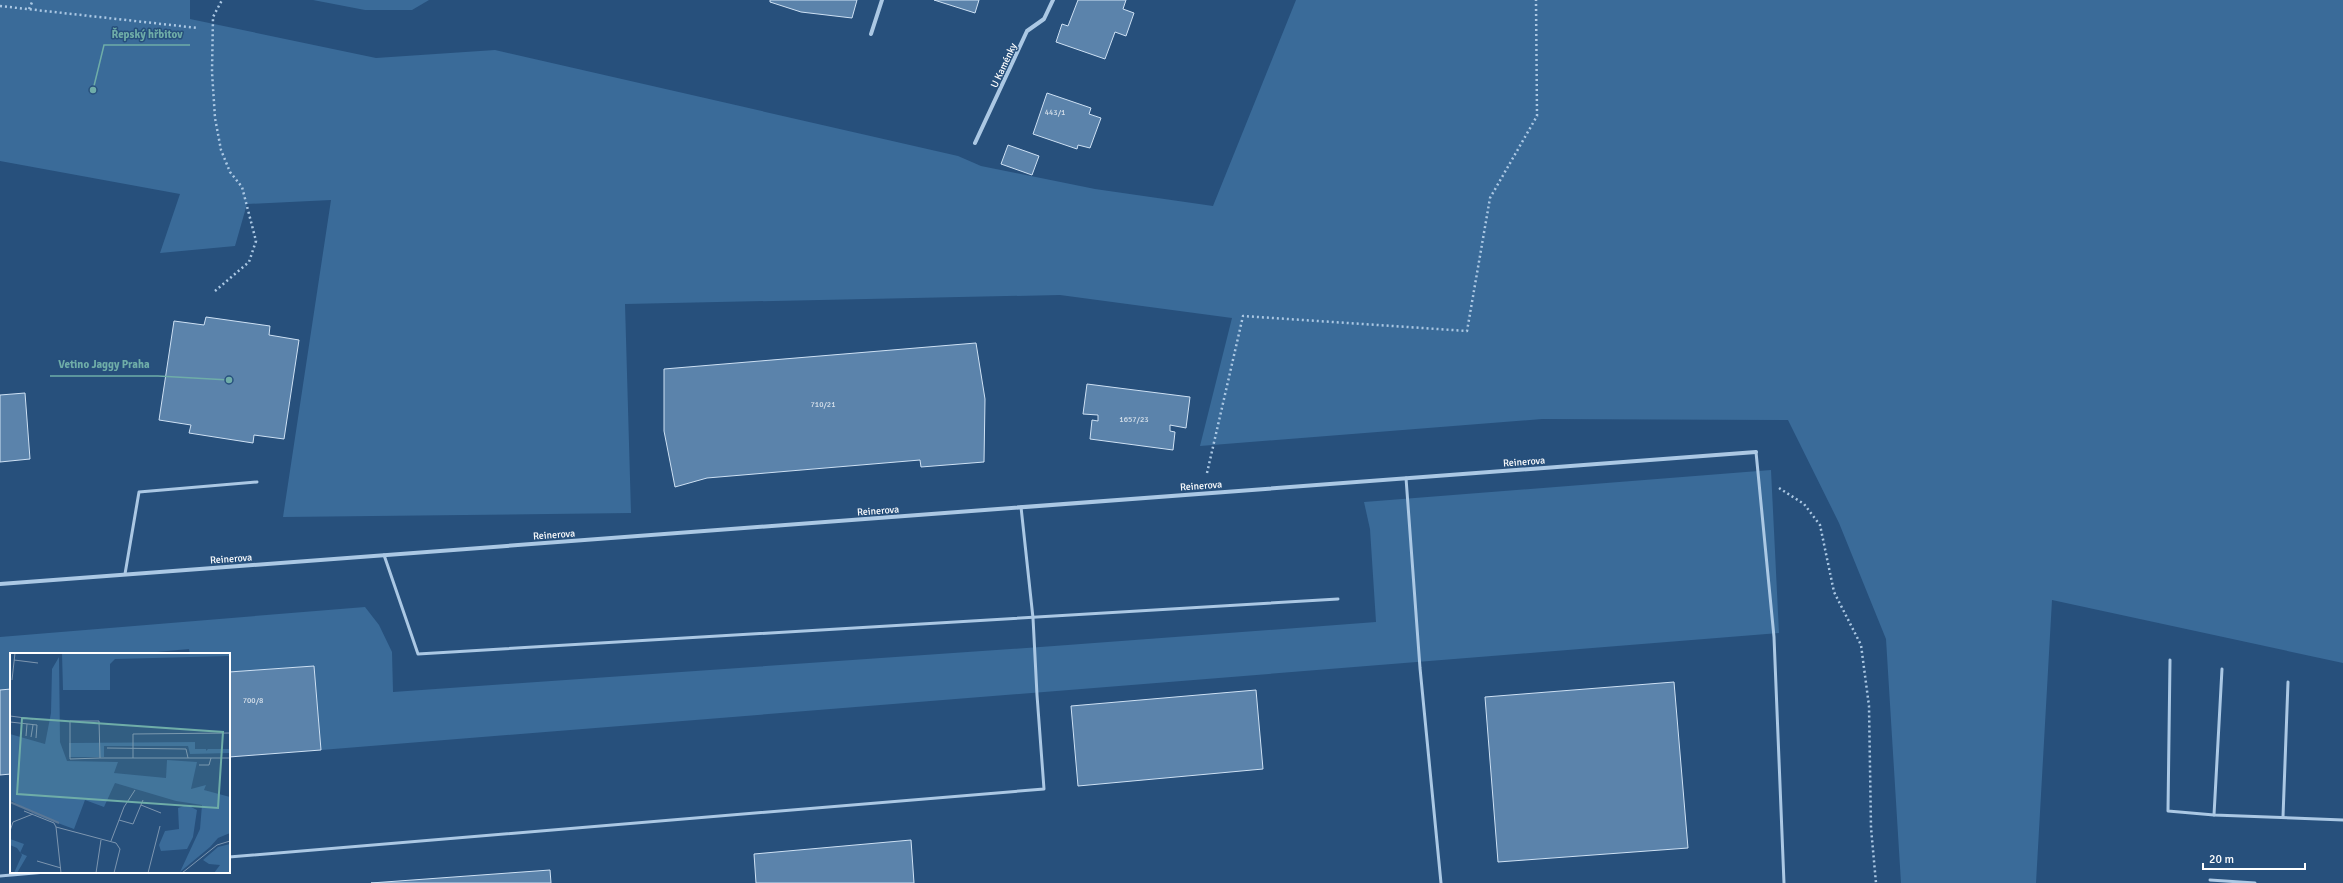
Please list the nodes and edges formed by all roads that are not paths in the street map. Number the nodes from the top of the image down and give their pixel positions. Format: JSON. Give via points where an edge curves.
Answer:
{"nodes":[{"id":1,"x":882,"y":0,"type":"edge"},
{"id":2,"x":1052,"y":0,"type":"edge"},
{"id":3,"x":871,"y":34,"type":"dead end"},
{"id":4,"x":975,"y":143,"type":"dead end"},
{"id":5,"x":1756,"y":452,"type":"joint"},
{"id":6,"x":1406,"y":478,"type":"junction"},
{"id":7,"x":257,"y":482,"type":"dead end"},
{"id":8,"x":1021,"y":507,"type":"junction"},
{"id":9,"x":384,"y":555,"type":"junction"},
{"id":10,"x":125,"y":574,"type":"junction"},
{"id":11,"x":0,"y":584,"type":"edge"},
{"id":12,"x":1338,"y":599,"type":"dead end"},
{"id":13,"x":1033,"y":618,"type":"junction"},
{"id":14,"x":2170,"y":660,"type":"dead end"},
{"id":15,"x":2222,"y":669,"type":"dead end"},
{"id":16,"x":2288,"y":682,"type":"dead end"},
{"id":17,"x":2214,"y":816,"type":"junction"},
{"id":18,"x":2283,"y":817,"type":"junction"},
{"id":19,"x":2343,"y":820,"type":"edge"},
{"id":20,"x":230,"y":857,"type":"edge"},
{"id":21,"x":34,"y":873,"type":"edge"},
{"id":22,"x":0,"y":876,"type":"edge"},
{"id":23,"x":2210,"y":880,"type":"dead end"},
{"id":24,"x":1441,"y":883,"type":"edge"},
{"id":25,"x":1784,"y":883,"type":"edge"},
{"id":26,"x":2254,"y":883,"type":"edge"}],
"edges":[{"from":1,"to":3,"type":"street"},
{"from":2,"to":4,"type":"street","name":"U Kaménky","via":[[1044,19],[1027,31]]},
{"from":5,"to":6,"type":"street","name":"Reinerova"},
{"from":5,"to":25,"type":"lane","via":[[1774,637]]},
{"from":6,"to":8,"type":"street","name":"Reinerova"},
{"from":6,"to":24,"type":"lane","via":[[1420,668]]},
{"from":7,"to":10,"type":"lane","via":[[139,492]]},
{"from":8,"to":9,"type":"street","name":"Reinerova"},
{"from":8,"to":13,"type":"lane"},
{"from":9,"to":10,"type":"street","name":"Reinerova"},
{"from":9,"to":13,"type":"lane","via":[[418,654]]},
{"from":10,"to":11,"type":"street","name":"Reinerova"},
{"from":12,"to":13,"type":"lane"},
{"from":13,"to":20,"type":"lane","via":[[1044,789]]},
{"from":14,"to":17,"type":"lane","via":[[2168,811]]},
{"from":15,"to":17,"type":"lane"},
{"from":16,"to":18,"type":"lane"},
{"from":17,"to":18,"type":"lane"},
{"from":18,"to":19,"type":"lane"},
{"from":21,"to":22,"type":"lane"},
{"from":23,"to":26,"type":"lane"}]}
